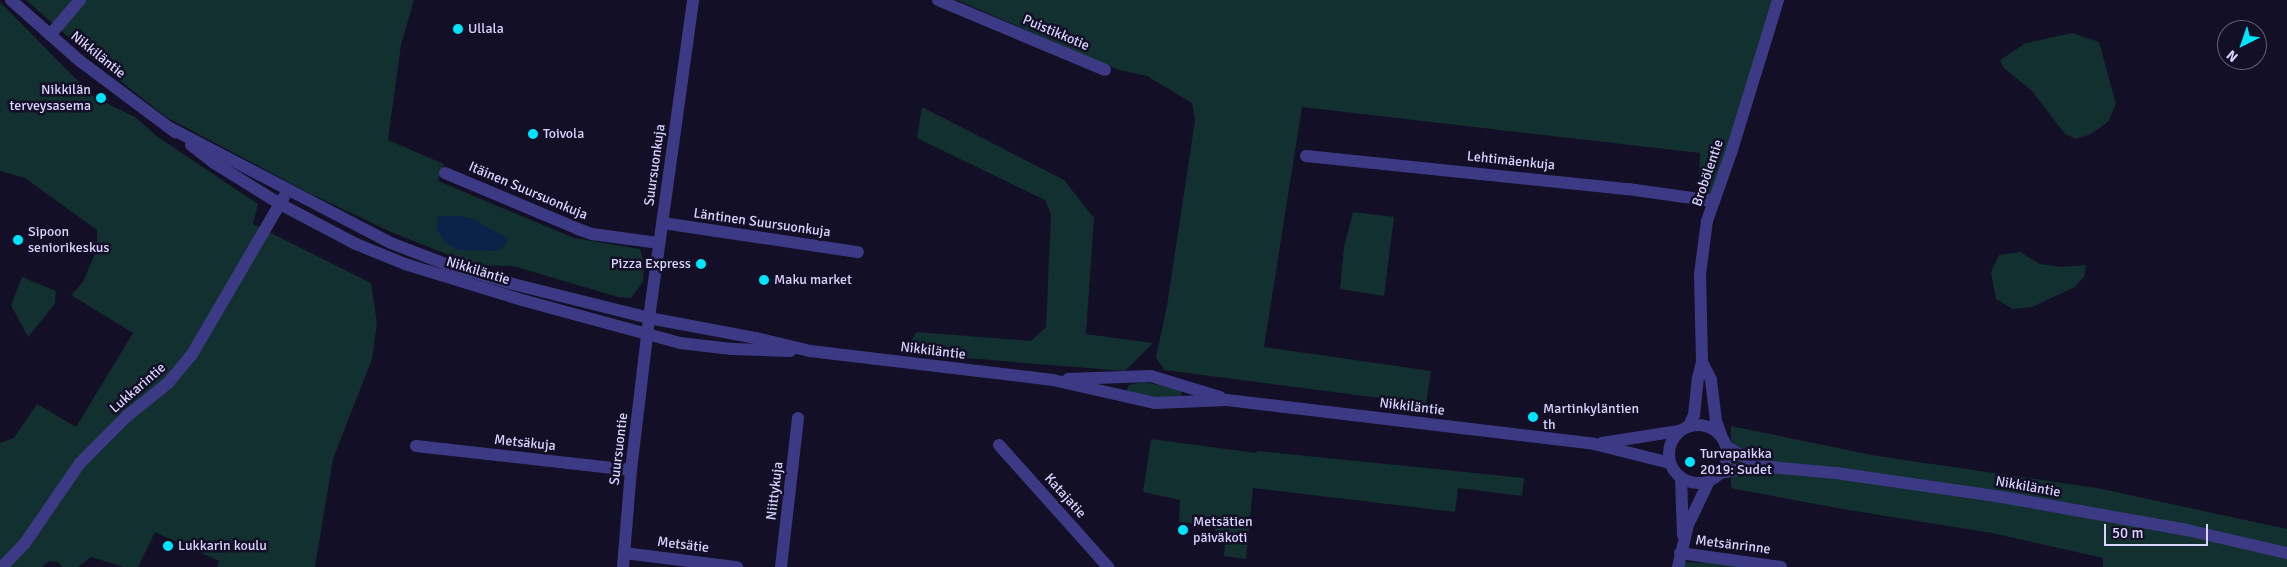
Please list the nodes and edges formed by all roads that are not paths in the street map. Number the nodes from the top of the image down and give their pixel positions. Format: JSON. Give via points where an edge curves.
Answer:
{"nodes":[{"id":1,"x":11,"y":0,"type":"edge"},
{"id":2,"x":80,"y":0,"type":"edge"},
{"id":3,"x":693,"y":0,"type":"edge"},
{"id":4,"x":938,"y":0,"type":"edge"},
{"id":5,"x":1778,"y":0,"type":"edge"},
{"id":6,"x":50,"y":35,"type":"junction"},
{"id":7,"x":1105,"y":70,"type":"dead end"},
{"id":8,"x":170,"y":128,"type":"junction"},
{"id":9,"x":1306,"y":156,"type":"dead end"},
{"id":10,"x":445,"y":173,"type":"dead end"},
{"id":11,"x":288,"y":190,"type":"junction"},
{"id":12,"x":1713,"y":201,"type":"junction"},
{"id":13,"x":280,"y":204,"type":"junction"},
{"id":14,"x":663,"y":223,"type":"junction"},
{"id":15,"x":659,"y":243,"type":"junction"},
{"id":16,"x":858,"y":252,"type":"dead end"},
{"id":17,"x":649,"y":318,"type":"junction"},
{"id":18,"x":647,"y":335,"type":"junction"},
{"id":19,"x":810,"y":351,"type":"junction"},
{"id":20,"x":1702,"y":362,"type":"junction"},
{"id":21,"x":1053,"y":380,"type":"junction"},
{"id":22,"x":1227,"y":400,"type":"junction"},
{"id":23,"x":798,"y":418,"type":"dead end"},
{"id":24,"x":1684,"y":429,"type":"junction"},
{"id":25,"x":1724,"y":441,"type":"junction"},
{"id":26,"x":1594,"y":444,"type":"junction"},
{"id":27,"x":999,"y":445,"type":"dead end"},
{"id":28,"x":416,"y":446,"type":"dead end"},
{"id":29,"x":1670,"y":463,"type":"junction"},
{"id":30,"x":1760,"y":466,"type":"junction"},
{"id":31,"x":631,"y":470,"type":"junction"},
{"id":32,"x":1720,"y":473,"type":"junction"},
{"id":33,"x":1681,"y":478,"type":"junction"},
{"id":34,"x":1709,"y":481,"type":"junction"},
{"id":35,"x":1684,"y":537,"type":"junction"},
{"id":36,"x":624,"y":553,"type":"junction"},
{"id":37,"x":1680,"y":553,"type":"junction"},
{"id":38,"x":2287,"y":553,"type":"edge"},
{"id":39,"x":2,"y":567,"type":"edge"},
{"id":40,"x":622,"y":567,"type":"edge"},
{"id":41,"x":737,"y":567,"type":"edge"},
{"id":42,"x":781,"y":567,"type":"edge"},
{"id":43,"x":1108,"y":567,"type":"edge"},
{"id":44,"x":1678,"y":567,"type":"edge"},
{"id":45,"x":1781,"y":567,"type":"edge"}],
"edges":[{"from":1,"to":6,"type":"street","name":"Nikkiläntie"},
{"from":2,"to":6,"type":"street"},
{"from":3,"to":14,"type":"street","name":"Suursuonkuja"},
{"from":4,"to":7,"type":"street","name":"Puistikkotie"},
{"from":5,"to":12,"type":"street","name":"Brobölentie"},
{"from":6,"to":8,"type":"street","name":"Nikkiläntie"},
{"from":8,"to":11,"type":"street","name":"Nikkiläntie"},
{"from":8,"to":13,"type":"street","name":"Nikkiläntie","via":[[214,163]]},
{"from":9,"to":12,"type":"street","name":"Lehtimäenkuja","via":[[1628,189]]},
{"from":10,"to":15,"type":"street","name":"Itäinen Suursuonkuja","via":[[592,234]]},
{"from":11,"to":13,"type":"street","name":"Lukkarintie"},
{"from":11,"to":17,"type":"street","name":"Nikkiläntie","via":[[391,243],[448,265]]},
{"from":12,"to":20,"type":"street","name":"Brobölentie","via":[[1700,274]]},
{"from":13,"to":18,"type":"street","name":"Nikkiläntie","via":[[356,244],[405,264]]},
{"from":13,"to":39,"type":"street","name":"Lukkarintie","via":[[183,366],[80,463],[25,543]]},
{"from":14,"to":15,"type":"street","name":"Suursuonkuja"},
{"from":14,"to":16,"type":"street","name":"Läntinen Suursuonkuja"},
{"from":15,"to":17,"type":"street","name":"Suursuonkuja"},
{"from":17,"to":18,"type":"street","name":"Suursuonkuja"},
{"from":17,"to":19,"type":"street","name":"Nikkiläntie"},
{"from":18,"to":19,"type":"street","name":"Nikkiläntie","via":[[680,343],[732,349]]},
{"from":18,"to":31,"type":"street","name":"Suursuontie"},
{"from":19,"to":21,"type":"street","name":"Nikkiläntie"},
{"from":20,"to":24,"type":"street","name":"Brobölentie","via":[[1694,415]]},
{"from":20,"to":25,"type":"street","name":"Brobölentie","via":[[1712,380],[1716,421]]},
{"from":21,"to":22,"type":"street","name":"Nikkiläntie","via":[[1155,403]]},
{"from":21,"to":22,"type":"street","name":"Nikkiläntie","via":[[1151,376]]},
{"from":22,"to":26,"type":"street","name":"Nikkiläntie"},
{"from":23,"to":42,"type":"street","name":"Niittykuja"},
{"from":24,"to":25,"type":"street","via":[[1706,426]]},
{"from":24,"to":26,"type":"street","name":"Nikkiläntie"},
{"from":24,"to":29,"type":"street","via":[[1670,446]]},
{"from":25,"to":30,"type":"street","name":"Nikkiläntie"},
{"from":25,"to":32,"type":"street","via":[[1728,456]]},
{"from":26,"to":29,"type":"street","name":"Nikkiläntie"},
{"from":27,"to":43,"type":"street","name":"Katajatie"},
{"from":28,"to":31,"type":"street","name":"Metsäkuja"},
{"from":29,"to":33,"type":"street"},
{"from":30,"to":32,"type":"street","name":"Nikkiläntie"},
{"from":30,"to":38,"type":"street","name":"Nikkiläntie","via":[[1836,473],[1996,496],[2187,530]]},
{"from":31,"to":36,"type":"street","name":"Suursuontie"},
{"from":32,"to":34,"type":"street"},
{"from":33,"to":34,"type":"street","via":[[1699,483]]},
{"from":33,"to":35,"type":"street"},
{"from":34,"to":35,"type":"street"},
{"from":35,"to":37,"type":"street"},
{"from":36,"to":40,"type":"street","name":"Suursuontie"},
{"from":36,"to":41,"type":"street","name":"Metsätie"},
{"from":37,"to":44,"type":"street"},
{"from":37,"to":45,"type":"street","name":"Metsänrinne"}]}
